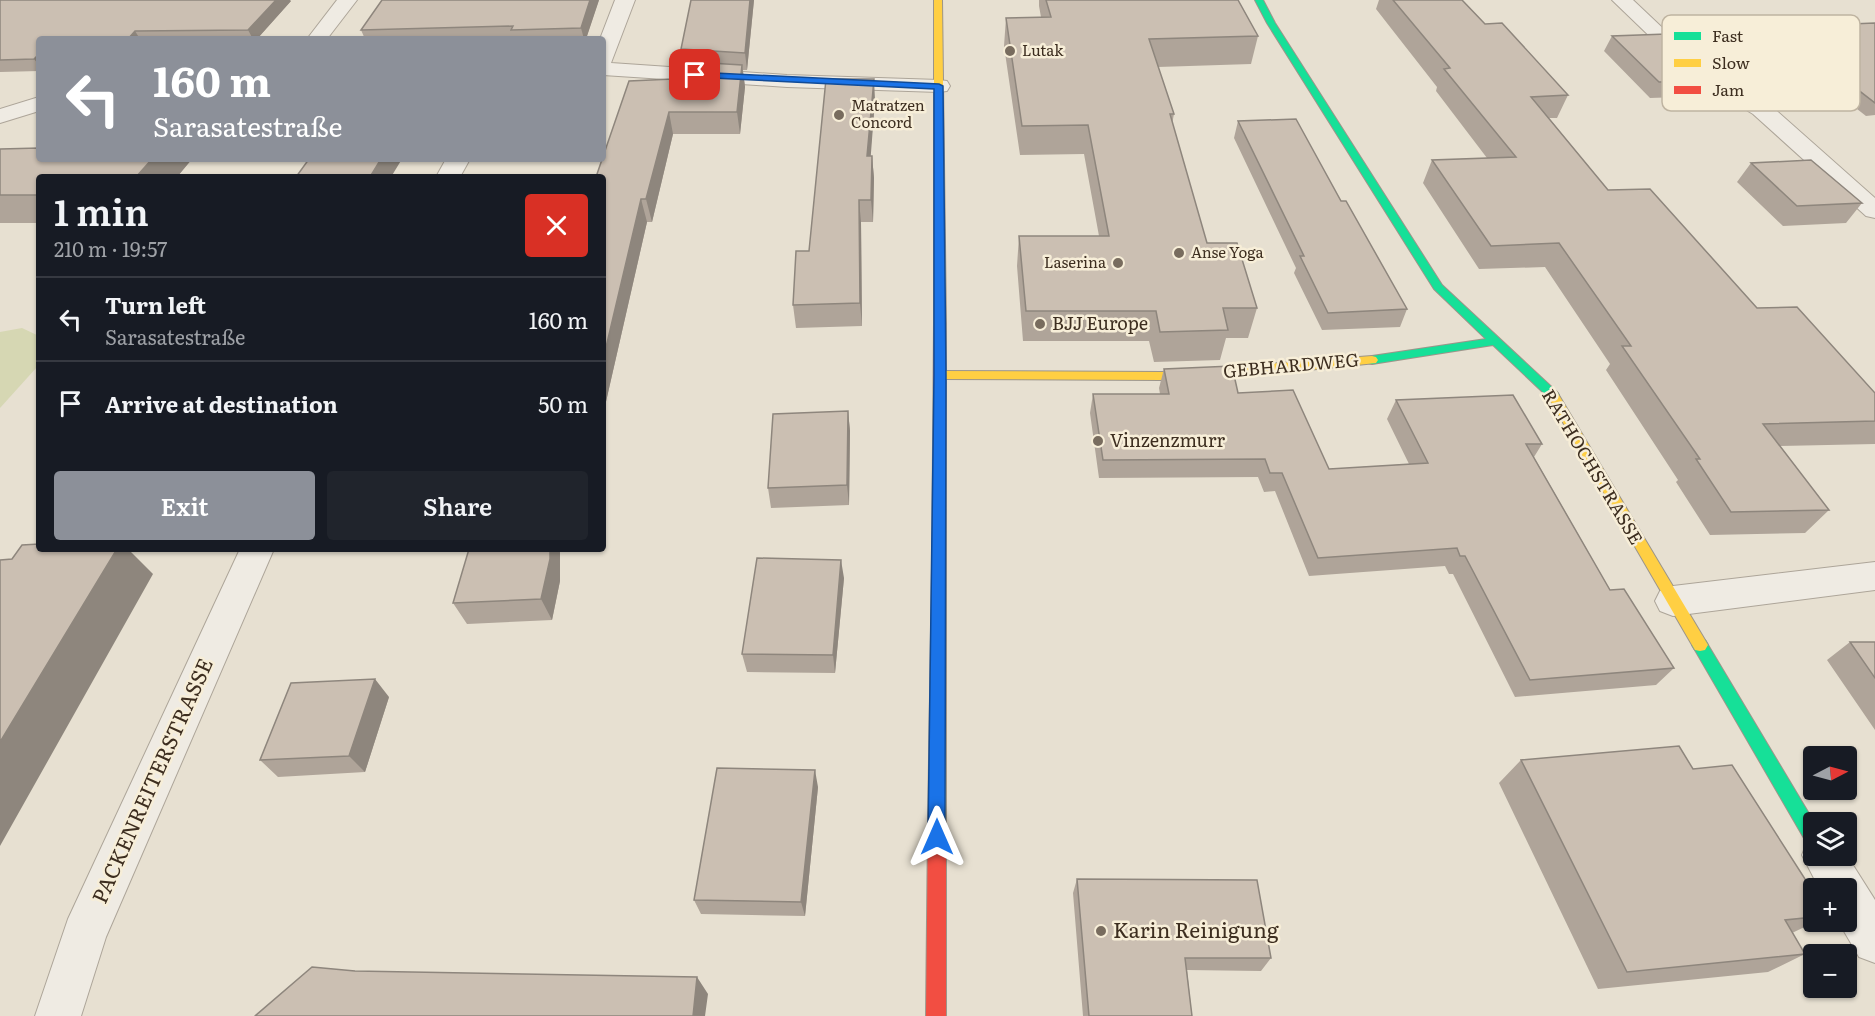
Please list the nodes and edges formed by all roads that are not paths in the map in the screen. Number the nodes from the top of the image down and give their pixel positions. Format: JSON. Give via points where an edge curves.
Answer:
{"nodes":[{"id":1,"x":347,"y":0,"type":"edge"},
{"id":2,"x":625,"y":0,"type":"edge"},
{"id":3,"x":938,"y":0,"type":"edge"},
{"id":4,"x":1259,"y":0,"type":"edge"},
{"id":5,"x":1622,"y":0,"type":"edge"},
{"id":6,"x":319,"y":36,"type":"edge"},
{"id":7,"x":1662,"y":38,"type":"edge"},
{"id":8,"x":606,"y":51,"type":"edge"},
{"id":9,"x":606,"y":69,"type":"edge"},
{"id":10,"x":939,"y":86,"type":"junction"},
{"id":11,"x":36,"y":105,"type":"edge"},
{"id":12,"x":1763,"y":111,"type":"edge"},
{"id":13,"x":0,"y":116,"type":"edge"},
{"id":14,"x":1875,"y":210,"type":"edge"},
{"id":15,"x":1496,"y":341,"type":"junction"},
{"id":16,"x":940,"y":375,"type":"junction"},
{"id":17,"x":256,"y":552,"type":"edge"},
{"id":18,"x":1875,"y":576,"type":"edge"},
{"id":19,"x":1673,"y":601,"type":"junction"},
{"id":20,"x":1803,"y":820,"type":"edge"},
{"id":21,"x":1857,"y":912,"type":"edge"},
{"id":22,"x":1875,"y":941,"type":"edge"},
{"id":23,"x":58,"y":1016,"type":"edge"},
{"id":24,"x":936,"y":1016,"type":"edge"}],
"edges":[{"from":1,"to":6,"type":"street"},
{"from":2,"to":8,"type":"street"},
{"from":3,"to":10,"type":"street"},
{"from":4,"to":15,"type":"street","name":"RATHOCHSTRASSE","via":[[1438,287]]},
{"from":5,"to":7,"type":"street"},
{"from":9,"to":10,"type":"street"},
{"from":10,"to":16,"type":"street"},
{"from":11,"to":13,"type":"street"},
{"from":12,"to":14,"type":"street"},
{"from":15,"to":16,"type":"street","name":"GEBHARDWEG","via":[[1441,352],[1301,368],[1161,376]]},
{"from":15,"to":19,"type":"street","name":"RATHOCHSTRASSE","via":[[1552,393]]},
{"from":16,"to":24,"type":"street"},
{"from":17,"to":23,"type":"street","name":"PACKENREITERSTRASSE","via":[[84,935]]},
{"from":18,"to":19,"type":"street"},
{"from":19,"to":20,"type":"street","name":"RATHOCHSTRASSE"},
{"from":21,"to":22,"type":"street"}]}
